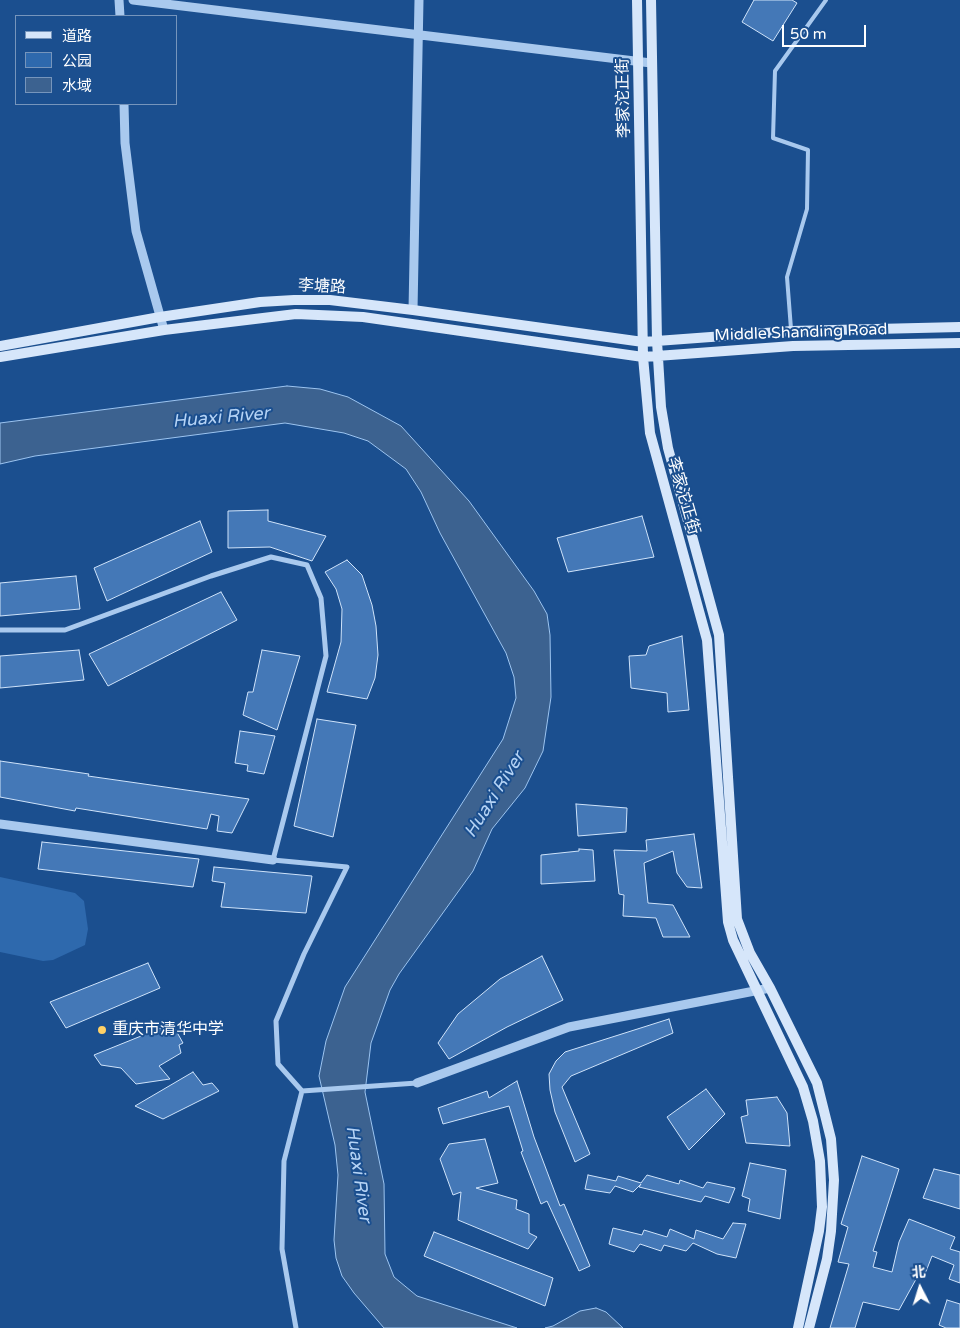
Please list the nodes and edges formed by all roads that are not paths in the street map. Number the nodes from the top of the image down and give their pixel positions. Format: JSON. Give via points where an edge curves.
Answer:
{"nodes":[{"id":1,"x":119,"y":0,"type":"edge"},
{"id":2,"x":133,"y":0,"type":"edge"},
{"id":3,"x":419,"y":0,"type":"edge"},
{"id":4,"x":638,"y":0,"type":"edge"},
{"id":5,"x":651,"y":0,"type":"edge"},
{"id":6,"x":826,"y":0,"type":"edge"},
{"id":7,"x":120,"y":15,"type":"edge"},
{"id":8,"x":419,"y":33,"type":"junction"},
{"id":9,"x":638,"y":62,"type":"junction"},
{"id":10,"x":651,"y":63,"type":"junction"},
{"id":11,"x":124,"y":105,"type":"edge"},
{"id":12,"x":413,"y":310,"type":"junction"},
{"id":13,"x":160,"y":317,"type":"junction"},
{"id":14,"x":960,"y":326,"type":"edge"},
{"id":15,"x":164,"y":330,"type":"junction"},
{"id":16,"x":792,"y":331,"type":"junction"},
{"id":17,"x":657,"y":341,"type":"junction"},
{"id":18,"x":643,"y":342,"type":"junction"},
{"id":19,"x":960,"y":343,"type":"edge"},
{"id":20,"x":0,"y":346,"type":"edge"},
{"id":21,"x":658,"y":356,"type":"junction"},
{"id":22,"x":0,"y":357,"type":"edge"},
{"id":23,"x":643,"y":357,"type":"junction"},
{"id":24,"x":0,"y":630,"type":"edge"},
{"id":25,"x":0,"y":824,"type":"edge"},
{"id":26,"x":273,"y":860,"type":"junction"},
{"id":27,"x":770,"y":988,"type":"junction"},
{"id":28,"x":758,"y":990,"type":"junction"},
{"id":29,"x":417,"y":1083,"type":"joint"},
{"id":30,"x":302,"y":1091,"type":"junction"},
{"id":31,"x":296,"y":1328,"type":"edge"},
{"id":32,"x":798,"y":1328,"type":"edge"},
{"id":33,"x":810,"y":1328,"type":"edge"}],
"edges":[{"from":1,"to":7,"type":"street"},
{"from":2,"to":8,"type":"street"},
{"from":3,"to":8,"type":"street"},
{"from":4,"to":9,"type":"main road","name":"李家沱正街"},
{"from":5,"to":10,"type":"main road","name":"李家沱正街"},
{"from":6,"to":16,"type":"lane","via":[[775,71],[773,138],[808,150],[807,210],[787,277]]},
{"from":8,"to":9,"type":"street"},
{"from":8,"to":12,"type":"street"},
{"from":9,"to":10,"type":"street"},
{"from":9,"to":18,"type":"main road","name":"李家沱正街"},
{"from":10,"to":17,"type":"main road","name":"李家沱正街"},
{"from":11,"to":13,"type":"street","via":[[125,143],[136,231]]},
{"from":12,"to":13,"type":"main road","name":"李塘路","via":[[330,300],[294,300]]},
{"from":12,"to":18,"type":"main road","name":"李塘路"},
{"from":13,"to":15,"type":"street"},
{"from":13,"to":20,"type":"main road","name":"李塘路"},
{"from":14,"to":16,"type":"main road","name":"Middle Shanding Road"},
{"from":15,"to":22,"type":"main road","name":"李塘路"},
{"from":15,"to":23,"type":"main road","name":"李塘路","via":[[260,316],[326,314]]},
{"from":16,"to":17,"type":"main road","name":"Middle Shanding Road"},
{"from":17,"to":18,"type":"main road","name":"Middle Shanding Road"},
{"from":17,"to":21,"type":"main road","name":"李家沱正街"},
{"from":18,"to":23,"type":"main road","name":"李家沱正街"},
{"from":19,"to":21,"type":"main road","name":"Middle Shanding Road","via":[[793,346]]},
{"from":21,"to":23,"type":"main road","name":"Middle Shanding Road"},
{"from":21,"to":27,"type":"main road","name":"李家沱正街","via":[[661,407],[668,448],[719,635],[737,919],[742,936]]},
{"from":23,"to":28,"type":"main road","name":"李家沱正街","via":[[650,433],[707,640],[728,922],[733,940]]},
{"from":24,"to":26,"type":"street","via":[[65,630],[271,557],[307,566],[321,598],[326,656]]},
{"from":25,"to":26,"type":"street"},
{"from":26,"to":30,"type":"street","via":[[347,867],[304,954],[276,1021],[278,1064]]},
{"from":27,"to":28,"type":"street"},
{"from":27,"to":33,"type":"main road","name":"李家沱正街","via":[[817,1082],[831,1139],[834,1180],[831,1232]]},
{"from":28,"to":29,"type":"street","via":[[569,1027]]},
{"from":28,"to":32,"type":"main road","name":"李家沱正街","via":[[804,1087],[820,1161],[822,1207],[819,1231]]},
{"from":29,"to":30,"type":"street"},
{"from":30,"to":31,"type":"street","via":[[284,1161],[282,1249]]}]}
